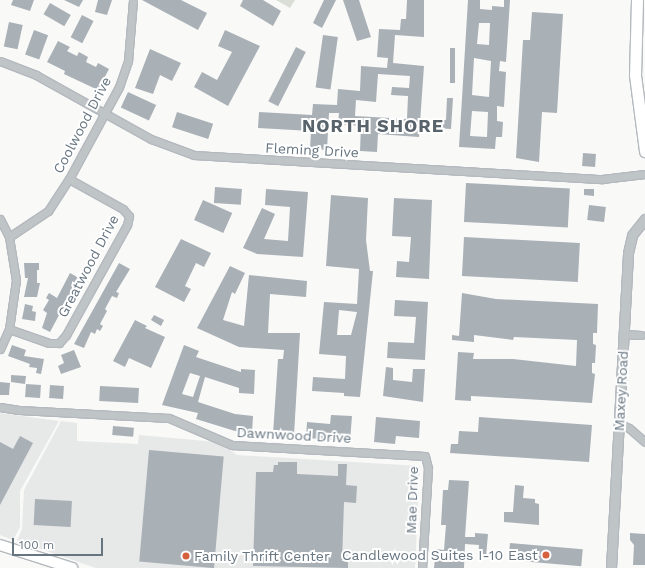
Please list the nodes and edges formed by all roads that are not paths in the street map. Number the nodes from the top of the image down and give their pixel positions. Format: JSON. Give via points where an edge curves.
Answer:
{"nodes":[{"id":1,"x":133,"y":0,"type":"edge"},
{"id":2,"x":637,"y":0,"type":"edge"},
{"id":3,"x":0,"y":61,"type":"edge"},
{"id":4,"x":105,"y":113,"type":"junction"},
{"id":5,"x":645,"y":151,"type":"edge"},
{"id":6,"x":645,"y":174,"type":"edge"},
{"id":7,"x":69,"y":178,"type":"junction"},
{"id":8,"x":0,"y":219,"type":"edge"},
{"id":9,"x":645,"y":219,"type":"edge"},
{"id":10,"x":9,"y":237,"type":"junction"},
{"id":11,"x":9,"y":329,"type":"junction"},
{"id":12,"x":623,"y":334,"type":"junction"},
{"id":13,"x":641,"y":335,"type":"dead end"},
{"id":14,"x":0,"y":349,"type":"edge"},
{"id":15,"x":0,"y":407,"type":"edge"},
{"id":16,"x":619,"y":423,"type":"junction"},
{"id":17,"x":645,"y":442,"type":"edge"},
{"id":18,"x":425,"y":456,"type":"joint"},
{"id":19,"x":0,"y":545,"type":"edge"},
{"id":20,"x":72,"y":568,"type":"edge"},
{"id":21,"x":422,"y":568,"type":"edge"},
{"id":22,"x":612,"y":568,"type":"edge"}],
"edges":[{"from":1,"to":4,"type":"street","name":"Coolwood Drive","via":[[128,61],[119,87]]},
{"from":2,"to":5,"type":"main road","via":[[635,76]]},
{"from":3,"to":4,"type":"street","name":"Fleming Drive","via":[[36,75]]},
{"from":4,"to":6,"type":"street","name":"Fleming Drive","via":[[172,149],[212,158],[602,179]]},
{"from":4,"to":7,"type":"street","name":"Coolwood Drive"},
{"from":7,"to":10,"type":"street","name":"Coolwood Drive","via":[[48,212]]},
{"from":7,"to":11,"type":"street","name":"Greatwood Drive","via":[[123,209],[129,216],[127,225],[66,335],[59,343]]},
{"from":8,"to":10,"type":"street"},
{"from":9,"to":12,"type":"street","name":"Maxey Road","via":[[632,235],[629,245]]},
{"from":10,"to":11,"type":"street","via":[[16,280]]},
{"from":11,"to":14,"type":"street"},
{"from":12,"to":13,"type":"street"},
{"from":12,"to":16,"type":"street","name":"Maxey Road"},
{"from":15,"to":18,"type":"street","name":"Dawnwood Drive","via":[[169,418],[232,445]]},
{"from":16,"to":17,"type":"street"},
{"from":16,"to":22,"type":"street","name":"Maxey Road"},
{"from":18,"to":21,"type":"street","name":"Mae Drive","via":[[428,468]]},
{"from":19,"to":20,"type":"main road"}]}
